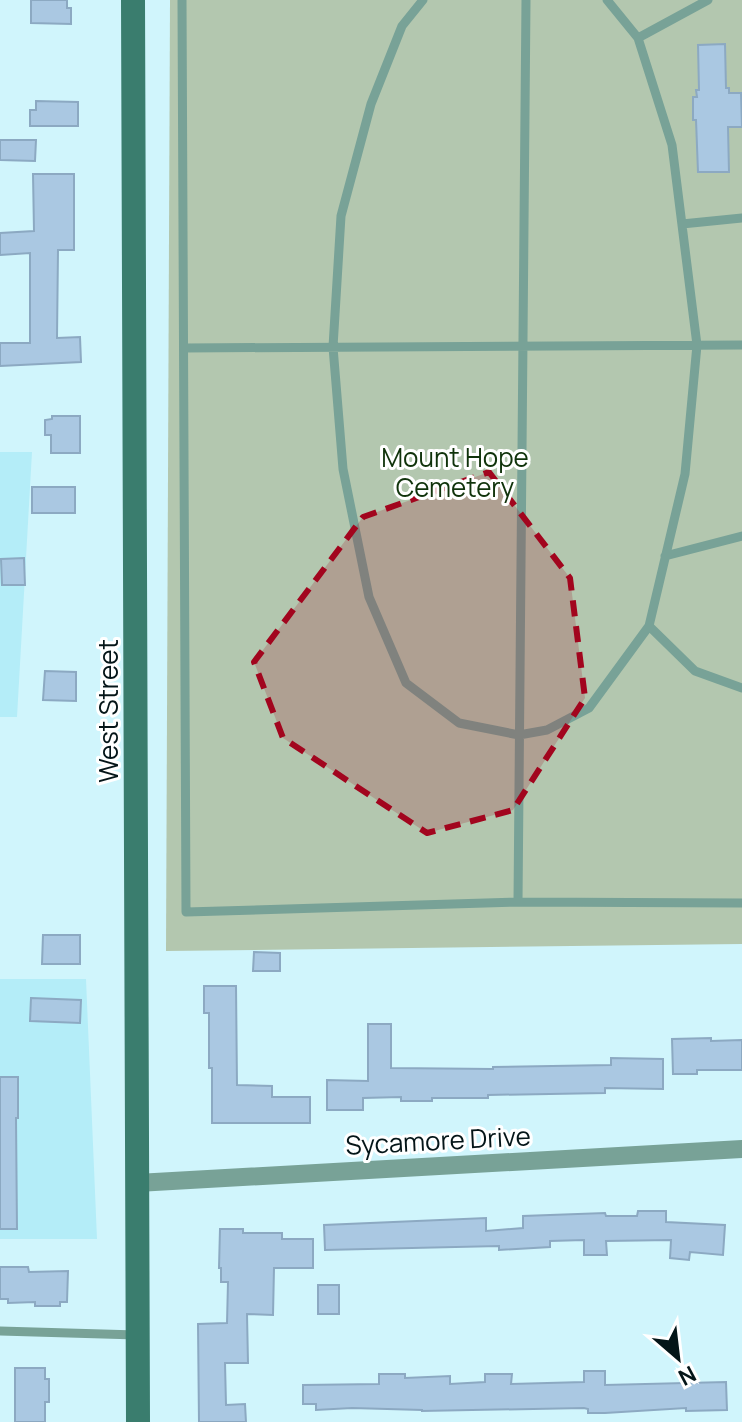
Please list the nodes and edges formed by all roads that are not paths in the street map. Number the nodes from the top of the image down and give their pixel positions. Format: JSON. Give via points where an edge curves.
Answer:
{"nodes":[{"id":1,"x":133,"y":0,"type":"edge"},
{"id":2,"x":182,"y":0,"type":"edge"},
{"id":3,"x":423,"y":0,"type":"edge"},
{"id":4,"x":526,"y":0,"type":"edge"},
{"id":5,"x":607,"y":0,"type":"edge"},
{"id":6,"x":708,"y":0,"type":"edge"},
{"id":7,"x":638,"y":38,"type":"junction"},
{"id":8,"x":742,"y":218,"type":"edge"},
{"id":9,"x":682,"y":224,"type":"junction"},
{"id":10,"x":697,"y":345,"type":"junction"},
{"id":11,"x":742,"y":345,"type":"edge"},
{"id":12,"x":523,"y":346,"type":"junction"},
{"id":13,"x":333,"y":347,"type":"junction"},
{"id":14,"x":185,"y":348,"type":"junction"},
{"id":15,"x":742,"y":536,"type":"edge"},
{"id":16,"x":665,"y":556,"type":"junction"},
{"id":17,"x":649,"y":626,"type":"junction"},
{"id":18,"x":742,"y":688,"type":"edge"},
{"id":19,"x":519,"y":735,"type":"junction"},
{"id":20,"x":742,"y":892,"type":"edge"},
{"id":21,"x":518,"y":902,"type":"junction"},
{"id":22,"x":740,"y":903,"type":"edge"},
{"id":23,"x":742,"y":1149,"type":"edge"},
{"id":24,"x":137,"y":1183,"type":"junction"},
{"id":25,"x":0,"y":1331,"type":"edge"},
{"id":26,"x":138,"y":1335,"type":"junction"},
{"id":27,"x":138,"y":1422,"type":"edge"}],
"edges":[{"from":1,"to":24,"type":"main road","name":"West Street"},
{"from":2,"to":14,"type":"lane"},
{"from":3,"to":13,"type":"lane","via":[[402,26],[371,104],[341,216]]},
{"from":4,"to":12,"type":"lane"},
{"from":5,"to":7,"type":"lane"},
{"from":6,"to":7,"type":"lane"},
{"from":7,"to":9,"type":"lane","via":[[672,145]]},
{"from":8,"to":9,"type":"lane"},
{"from":9,"to":10,"type":"lane"},
{"from":10,"to":11,"type":"lane"},
{"from":10,"to":12,"type":"lane"},
{"from":10,"to":16,"type":"lane","via":[[685,474]]},
{"from":12,"to":13,"type":"lane"},
{"from":12,"to":19,"type":"lane"},
{"from":13,"to":14,"type":"lane"},
{"from":13,"to":19,"type":"lane","via":[[343,469],[369,597],[406,683],[459,723]]},
{"from":14,"to":21,"type":"lane","via":[[186,912]]},
{"from":15,"to":16,"type":"lane"},
{"from":16,"to":17,"type":"lane"},
{"from":17,"to":18,"type":"lane","via":[[695,671]]},
{"from":17,"to":19,"type":"lane","via":[[589,708],[547,730]]},
{"from":19,"to":21,"type":"lane"},
{"from":20,"to":22,"type":"lane"},
{"from":21,"to":22,"type":"lane"},
{"from":23,"to":24,"type":"street","name":"Sycamore Drive"},
{"from":24,"to":26,"type":"main road","name":"West Street"},
{"from":25,"to":26,"type":"lane"},
{"from":26,"to":27,"type":"main road","name":"West Street"}]}
